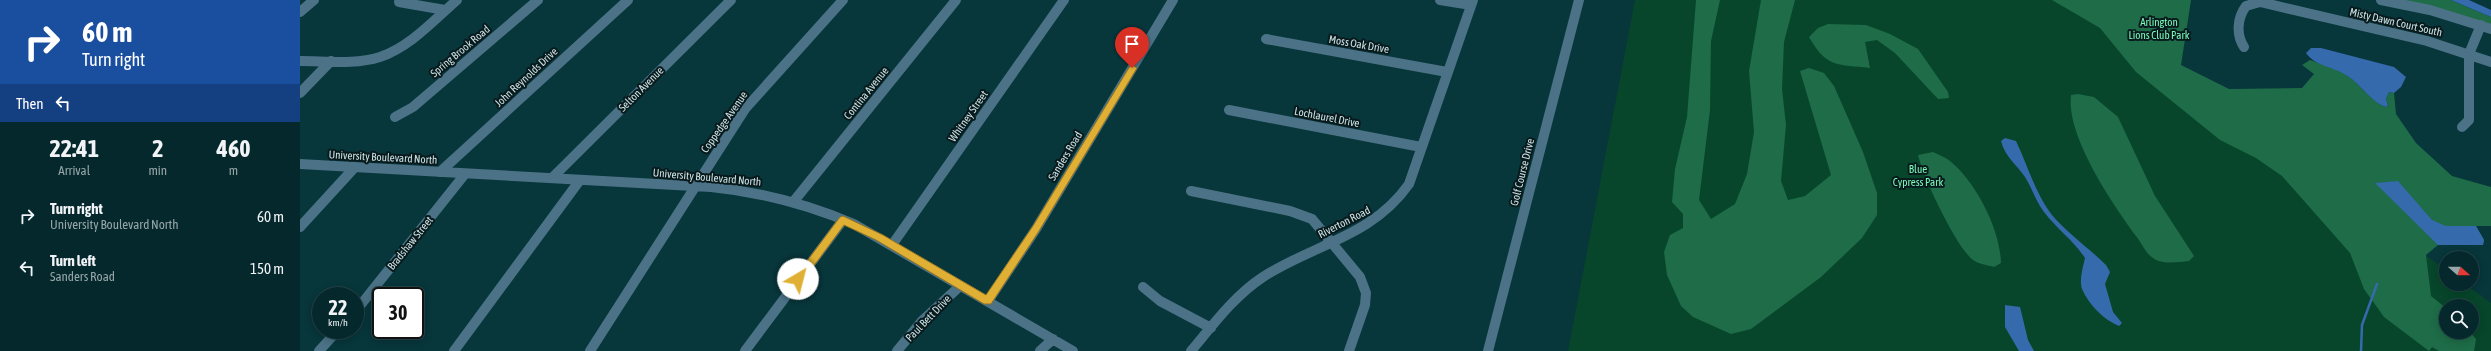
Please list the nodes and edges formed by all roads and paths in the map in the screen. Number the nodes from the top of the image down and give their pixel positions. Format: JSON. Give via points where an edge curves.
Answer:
{"nodes":[{"id":1,"x":314,"y":0,"type":"edge"},
{"id":2,"x":457,"y":0,"type":"edge"},
{"id":3,"x":538,"y":0,"type":"edge"},
{"id":4,"x":628,"y":0,"type":"edge"},
{"id":5,"x":731,"y":0,"type":"edge"},
{"id":6,"x":843,"y":0,"type":"edge"},
{"id":7,"x":956,"y":0,"type":"edge"},
{"id":8,"x":1064,"y":0,"type":"edge"},
{"id":9,"x":1173,"y":0,"type":"edge"},
{"id":10,"x":1440,"y":0,"type":"edge"},
{"id":11,"x":1579,"y":0,"type":"edge"},
{"id":12,"x":2381,"y":0,"type":"edge"},
{"id":13,"x":399,"y":2,"type":"dead end"},
{"id":14,"x":1472,"y":2,"type":"edge"},
{"id":15,"x":445,"y":10,"type":"junction"},
{"id":16,"x":300,"y":12,"type":"edge"},
{"id":17,"x":2480,"y":25,"type":"junction"},
{"id":18,"x":2491,"y":29,"type":"edge"},
{"id":19,"x":1266,"y":39,"type":"dead end"},
{"id":20,"x":2244,"y":47,"type":"dead end"},
{"id":21,"x":2469,"y":54,"type":"junction"},
{"id":22,"x":300,"y":61,"type":"edge"},
{"id":23,"x":331,"y":61,"type":"junction"},
{"id":24,"x":2491,"y":62,"type":"edge"},
{"id":25,"x":1447,"y":72,"type":"junction"},
{"id":26,"x":300,"y":93,"type":"edge"},
{"id":27,"x":1229,"y":110,"type":"dead end"},
{"id":28,"x":395,"y":117,"type":"dead end"},
{"id":29,"x":2462,"y":127,"type":"dead end"},
{"id":30,"x":1421,"y":147,"type":"junction"},
{"id":31,"x":300,"y":164,"type":"edge"},
{"id":32,"x":355,"y":167,"type":"junction"},
{"id":33,"x":440,"y":172,"type":"junction"},
{"id":34,"x":466,"y":174,"type":"junction"},
{"id":35,"x":552,"y":178,"type":"junction"},
{"id":36,"x":580,"y":180,"type":"junction"},
{"id":37,"x":697,"y":186,"type":"junction"},
{"id":38,"x":1191,"y":191,"type":"dead end"},
{"id":39,"x":794,"y":201,"type":"junction"},
{"id":40,"x":843,"y":220,"type":"junction"},
{"id":41,"x":300,"y":227,"type":"edge"},
{"id":42,"x":1332,"y":242,"type":"junction"},
{"id":43,"x":892,"y":245,"type":"junction"},
{"id":44,"x":960,"y":286,"type":"junction"},
{"id":45,"x":1143,"y":287,"type":"dead end"},
{"id":46,"x":364,"y":301,"type":"edge"},
{"id":47,"x":988,"y":301,"type":"junction"},
{"id":48,"x":1211,"y":328,"type":"junction"},
{"id":49,"x":330,"y":339,"type":"edge"},
{"id":50,"x":1053,"y":339,"type":"junction"},
{"id":51,"x":319,"y":351,"type":"edge"},
{"id":52,"x":454,"y":351,"type":"edge"},
{"id":53,"x":590,"y":351,"type":"edge"},
{"id":54,"x":745,"y":351,"type":"edge"},
{"id":55,"x":897,"y":351,"type":"edge"},
{"id":56,"x":1040,"y":351,"type":"edge"},
{"id":57,"x":1073,"y":351,"type":"edge"},
{"id":58,"x":1191,"y":351,"type":"edge"},
{"id":59,"x":1349,"y":351,"type":"edge"},
{"id":60,"x":1488,"y":351,"type":"edge"}],
"edges":[{"from":1,"to":16,"type":"street"},
{"from":2,"to":15,"type":"street"},
{"from":3,"to":28,"type":"street","name":"Spring Brook Road","via":[[413,107]]},
{"from":4,"to":33,"type":"street","name":"John Reynolds Drive"},
{"from":5,"to":35,"type":"street","name":"Selton Avenue"},
{"from":6,"to":37,"type":"street","name":"Coppedge Avenue","via":[[746,109]]},
{"from":7,"to":39,"type":"street","name":"Contina Avenue"},
{"from":8,"to":43,"type":"street","name":"Whitney Street"},
{"from":9,"to":47,"type":"street","name":"Sanders Road","via":[[1036,229]]},
{"from":10,"to":14,"type":"street"},
{"from":11,"to":60,"type":"street","name":"Golf Course Drive"},
{"from":12,"to":17,"type":"street","via":[[2430,10]]},
{"from":13,"to":15,"type":"street"},
{"from":14,"to":25,"type":"street","name":"Riverton Road"},
{"from":15,"to":23,"type":"street","via":[[391,52],[368,59]]},
{"from":17,"to":18,"type":"street"},
{"from":17,"to":21,"type":"street"},
{"from":19,"to":25,"type":"street","name":"Moss Oak Drive"},
{"from":20,"to":21,"type":"street","name":"Misty Dawn Court South","via":[[2238,37],[2241,10],[2244,6],[2258,2],[2427,41]]},
{"from":21,"to":24,"type":"street"},
{"from":21,"to":29,"type":"street","via":[[2469,120]]},
{"from":22,"to":23,"type":"street"},
{"from":23,"to":26,"type":"street"},
{"from":25,"to":30,"type":"street","name":"Riverton Road"},
{"from":27,"to":30,"type":"street","name":"Lochlaurel Drive"},
{"from":30,"to":42,"type":"street","name":"Riverton Road","via":[[1409,184],[1392,207],[1364,227]]},
{"from":31,"to":32,"type":"street","name":"University Boulevard North"},
{"from":32,"to":33,"type":"street","name":"University Boulevard North"},
{"from":32,"to":41,"type":"street"},
{"from":33,"to":34,"type":"street","name":"University Boulevard North"},
{"from":34,"to":35,"type":"street","name":"University Boulevard North"},
{"from":34,"to":46,"type":"street","name":"Bradshaw Street"},
{"from":35,"to":36,"type":"street","name":"University Boulevard North"},
{"from":36,"to":37,"type":"street","name":"University Boulevard North"},
{"from":36,"to":52,"type":"street"},
{"from":37,"to":39,"type":"street","name":"University Boulevard North","via":[[747,190]]},
{"from":37,"to":53,"type":"street","name":"Coppedge Avenue"},
{"from":38,"to":42,"type":"street","via":[[1303,214],[1312,219]]},
{"from":39,"to":40,"type":"street","name":"University Boulevard North"},
{"from":40,"to":43,"type":"street","name":"University Boulevard North"},
{"from":40,"to":54,"type":"street"},
{"from":42,"to":48,"type":"street","name":"Riverton Road","via":[[1262,278],[1238,298]]},
{"from":42,"to":59,"type":"street","via":[[1360,277],[1366,293],[1365,305]]},
{"from":43,"to":44,"type":"street","name":"University Boulevard North"},
{"from":44,"to":47,"type":"street","name":"University Boulevard North"},
{"from":44,"to":55,"type":"street","name":"Paul Bett Drive","via":[[922,321]]},
{"from":45,"to":48,"type":"street","via":[[1160,301]]},
{"from":47,"to":50,"type":"street","name":"University Boulevard North"},
{"from":48,"to":58,"type":"street","name":"Riverton Road"},
{"from":49,"to":51,"type":"street"},
{"from":50,"to":56,"type":"street"},
{"from":50,"to":57,"type":"street","name":"University Boulevard North"}]}
